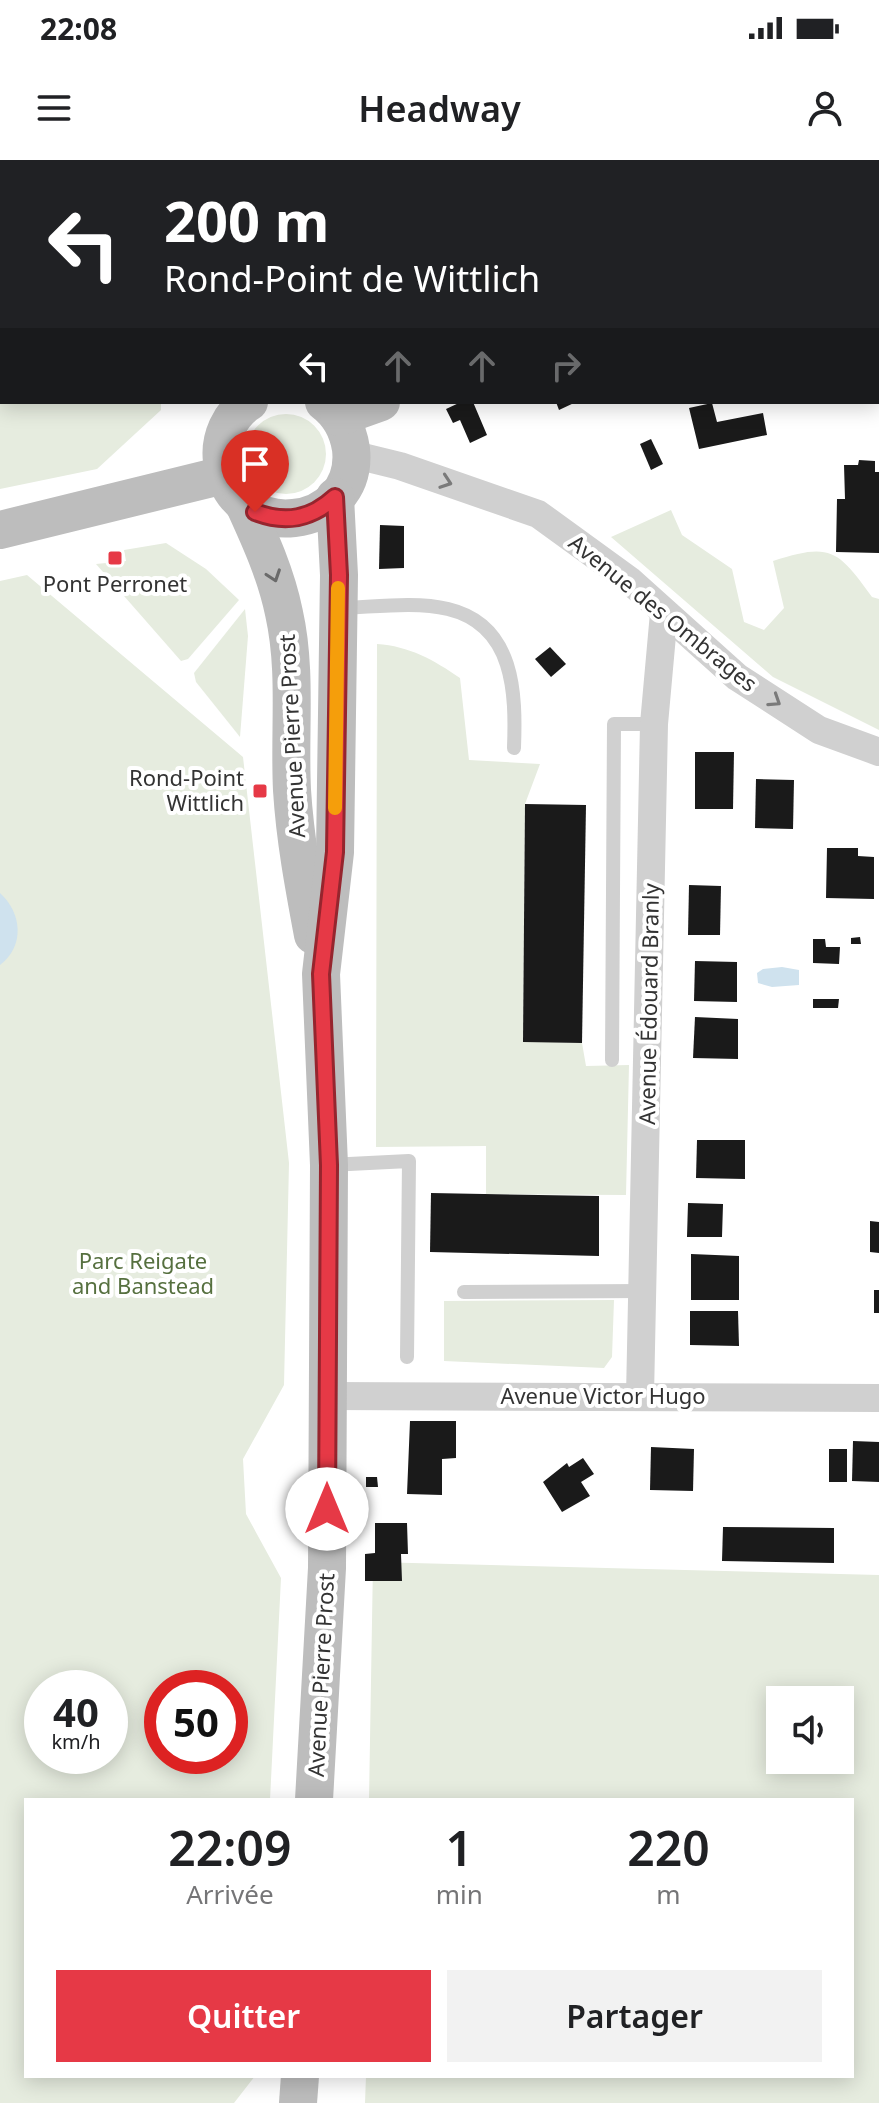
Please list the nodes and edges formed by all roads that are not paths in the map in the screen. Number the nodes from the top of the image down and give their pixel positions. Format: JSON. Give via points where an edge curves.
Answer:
{"nodes":[{"id":1,"x":244,"y":404,"type":"edge"},
{"id":2,"x":367,"y":404,"type":"edge"},
{"id":3,"x":332,"y":409,"type":"edge"},
{"id":4,"x":351,"y":454,"type":"junction"},
{"id":5,"x":234,"y":490,"type":"junction"},
{"id":6,"x":335,"y":497,"type":"junction"},
{"id":7,"x":0,"y":530,"type":"edge"},
{"id":8,"x":336,"y":608,"type":"junction"},
{"id":9,"x":664,"y":613,"type":"junction"},
{"id":10,"x":654,"y":724,"type":"junction"},
{"id":11,"x":514,"y":748,"type":"dead end"},
{"id":12,"x":879,"y":752,"type":"edge"},
{"id":13,"x":321,"y":974,"type":"junction"},
{"id":14,"x":612,"y":1060,"type":"dead end"},
{"id":15,"x":329,"y":1165,"type":"junction"},
{"id":16,"x":644,"y":1291,"type":"junction"},
{"id":17,"x":464,"y":1292,"type":"dead end"},
{"id":18,"x":407,"y":1357,"type":"dead end"},
{"id":19,"x":327,"y":1396,"type":"junction"},
{"id":20,"x":640,"y":1396,"type":"junction"},
{"id":21,"x":879,"y":1398,"type":"edge"},
{"id":22,"x":314,"y":1798,"type":"edge"},
{"id":23,"x":300,"y":2078,"type":"edge"},
{"id":24,"x":298,"y":2103,"type":"edge"}],
"edges":[{"from":1,"to":5,"type":"main road","via":[[223,439]]},
{"from":2,"to":3,"type":"main road"},
{"from":3,"to":4,"type":"main road","via":[[349,434]]},
{"from":4,"to":6,"type":"main road","via":[[345,484]]},
{"from":4,"to":9,"type":"street","name":"Avenue des Ombrages","one_way":true,"via":[[538,514],[629,580]]},
{"from":5,"to":6,"type":"main road","via":[[269,518],[284,520],[312,515]]},
{"from":5,"to":7,"type":"main road"},
{"from":5,"to":13,"type":"main road","name":"Avenue Pierre Prost","one_way":true,"via":[[277,584],[287,626],[298,855]]},
{"from":6,"to":8,"type":"main road","name":"Avenue Pierre Prost"},
{"from":8,"to":11,"type":"lane","via":[[448,609],[485,630],[503,651],[512,674]]},
{"from":8,"to":13,"type":"main road","name":"Avenue Pierre Prost","via":[[335,852]]},
{"from":9,"to":10,"type":"street","name":"Avenue Édouard Branly"},
{"from":9,"to":12,"type":"street","name":"Avenue des Ombrages","one_way":true,"via":[[737,677],[807,722]]},
{"from":10,"to":14,"type":"lane","via":[[614,724]]},
{"from":10,"to":16,"type":"street","name":"Avenue Édouard Branly"},
{"from":13,"to":15,"type":"main road","name":"Avenue Pierre Prost"},
{"from":15,"to":18,"type":"lane","via":[[409,1161]]},
{"from":15,"to":19,"type":"main road","name":"Avenue Pierre Prost"},
{"from":16,"to":17,"type":"lane"},
{"from":16,"to":20,"type":"street","name":"Avenue Édouard Branly"},
{"from":19,"to":20,"type":"street","name":"Avenue Victor Hugo"},
{"from":19,"to":22,"type":"main road","name":"Avenue Pierre Prost","via":[[327,1568]]},
{"from":20,"to":21,"type":"street","name":"Avenue Victor Hugo"},
{"from":23,"to":24,"type":"main road"}]}
